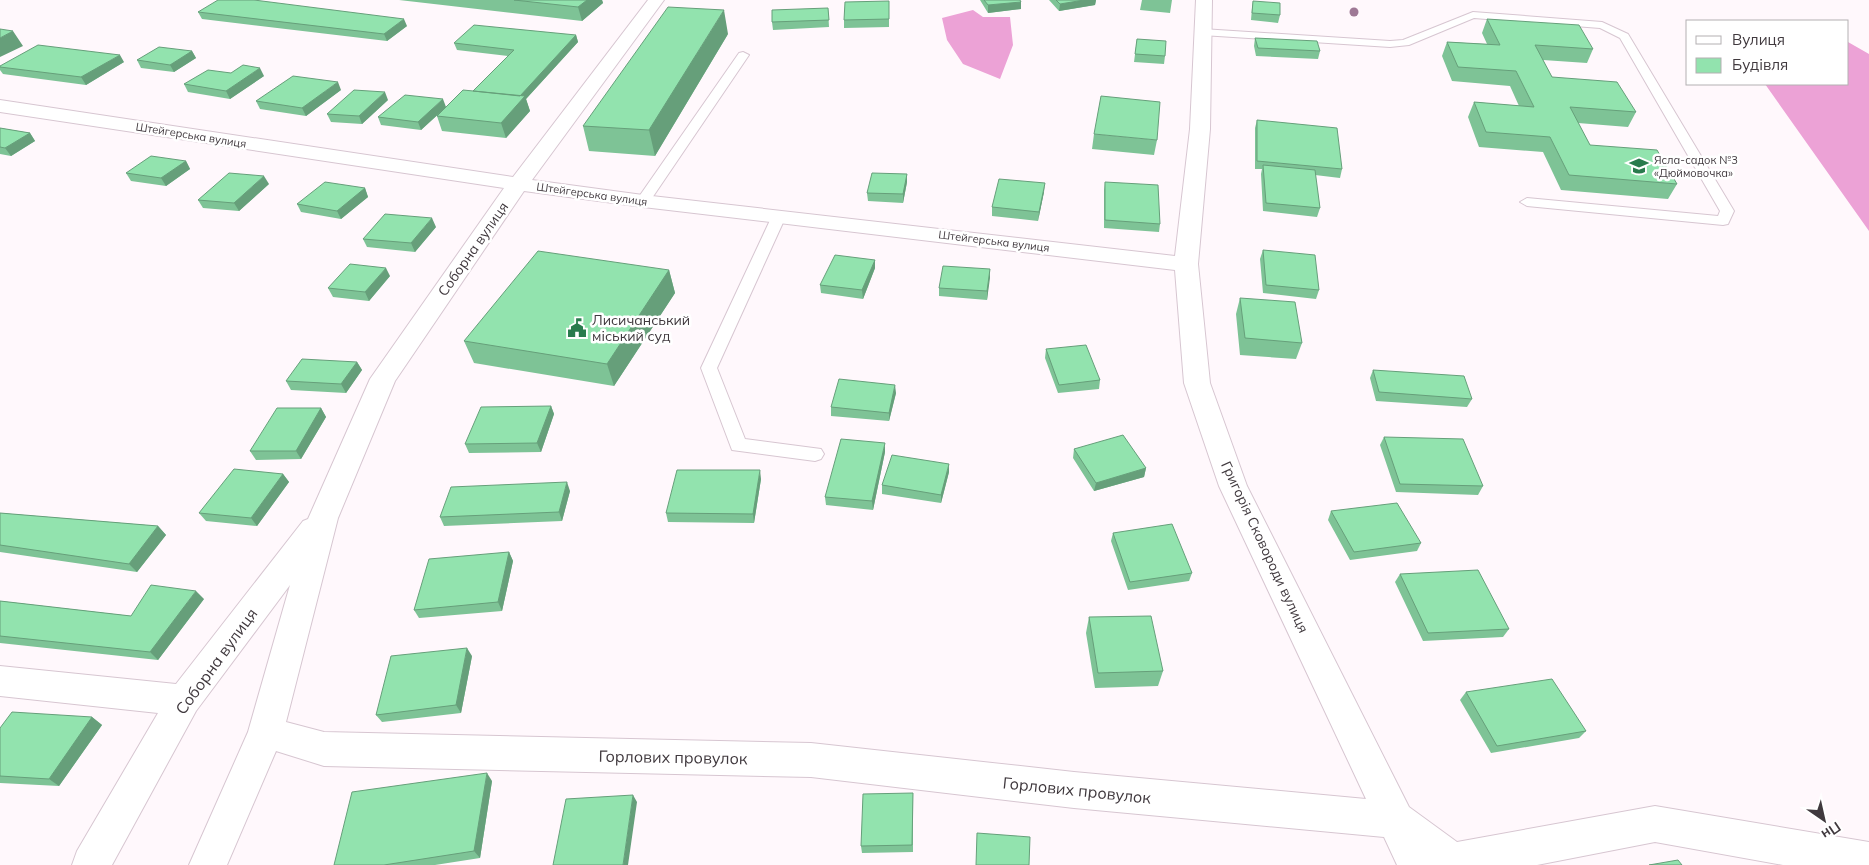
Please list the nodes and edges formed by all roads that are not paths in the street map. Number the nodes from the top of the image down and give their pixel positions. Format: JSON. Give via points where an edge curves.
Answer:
{"nodes":[{"id":1,"x":656,"y":0,"type":"edge"},
{"id":2,"x":1204,"y":0,"type":"edge"},
{"id":3,"x":1202,"y":32,"type":"junction"},
{"id":4,"x":743,"y":55,"type":"dead end"},
{"id":5,"x":1,"y":107,"type":"edge"},
{"id":6,"x":518,"y":184,"type":"junction"},
{"id":7,"x":643,"y":200,"type":"junction"},
{"id":8,"x":1527,"y":202,"type":"dead end"},
{"id":9,"x":779,"y":216,"type":"junction"},
{"id":10,"x":1186,"y":264,"type":"junction"},
{"id":11,"x":815,"y":454,"type":"dead end"},
{"id":12,"x":323,"y":518,"type":"junction"},
{"id":13,"x":0,"y":681,"type":"edge"},
{"id":14,"x":184,"y":700,"type":"junction"},
{"id":15,"x":266,"y":732,"type":"junction"},
{"id":16,"x":1395,"y":820,"type":"junction"},
{"id":17,"x":1869,"y":861,"type":"edge"},
{"id":18,"x":91,"y":865,"type":"edge"},
{"id":19,"x":208,"y":865,"type":"edge"},
{"id":20,"x":1417,"y":865,"type":"edge"}],
"edges":[{"from":1,"to":6,"type":"street","name":"Соборна вулиця"},
{"from":2,"to":3,"type":"street","name":"Григорія Сковороди вулиця"},
{"from":3,"to":8,"type":"lane","via":[[1390,44],[1405,42],[1473,15],[1602,25],[1624,36],[1727,211],[1724,221]]},
{"from":3,"to":10,"type":"street","name":"Григорія Сковороди вулиця","via":[[1200,129]]},
{"from":4,"to":7,"type":"lane"},
{"from":5,"to":6,"type":"street","name":"Штейгерська вулиця"},
{"from":6,"to":7,"type":"street","name":"Штейгерська вулиця"},
{"from":6,"to":12,"type":"street","name":"Соборна вулиця","via":[[383,379]]},
{"from":7,"to":9,"type":"street","name":"Штейгерська вулиця"},
{"from":9,"to":10,"type":"street","name":"Штейгерська вулиця"},
{"from":9,"to":11,"type":"lane","via":[[709,368],[738,444]]},
{"from":10,"to":16,"type":"street","name":"Григорія Сковороди вулиця","via":[[1196,384],[1233,486]]},
{"from":12,"to":14,"type":"street","name":"Соборна вулиця"},
{"from":12,"to":15,"type":"street","name":"Соборна вулиця"},
{"from":13,"to":14,"type":"street"},
{"from":14,"to":18,"type":"street","name":"Соборна вулиця"},
{"from":15,"to":16,"type":"street","name":"Горлових провулок","via":[[324,749],[812,760],[1074,790]]},
{"from":15,"to":19,"type":"street","name":"Соборна вулиця"},
{"from":16,"to":17,"type":"street","via":[[1452,862],[1655,824]]},
{"from":16,"to":20,"type":"street","name":"Григорія Сковороди вулиця"}]}
